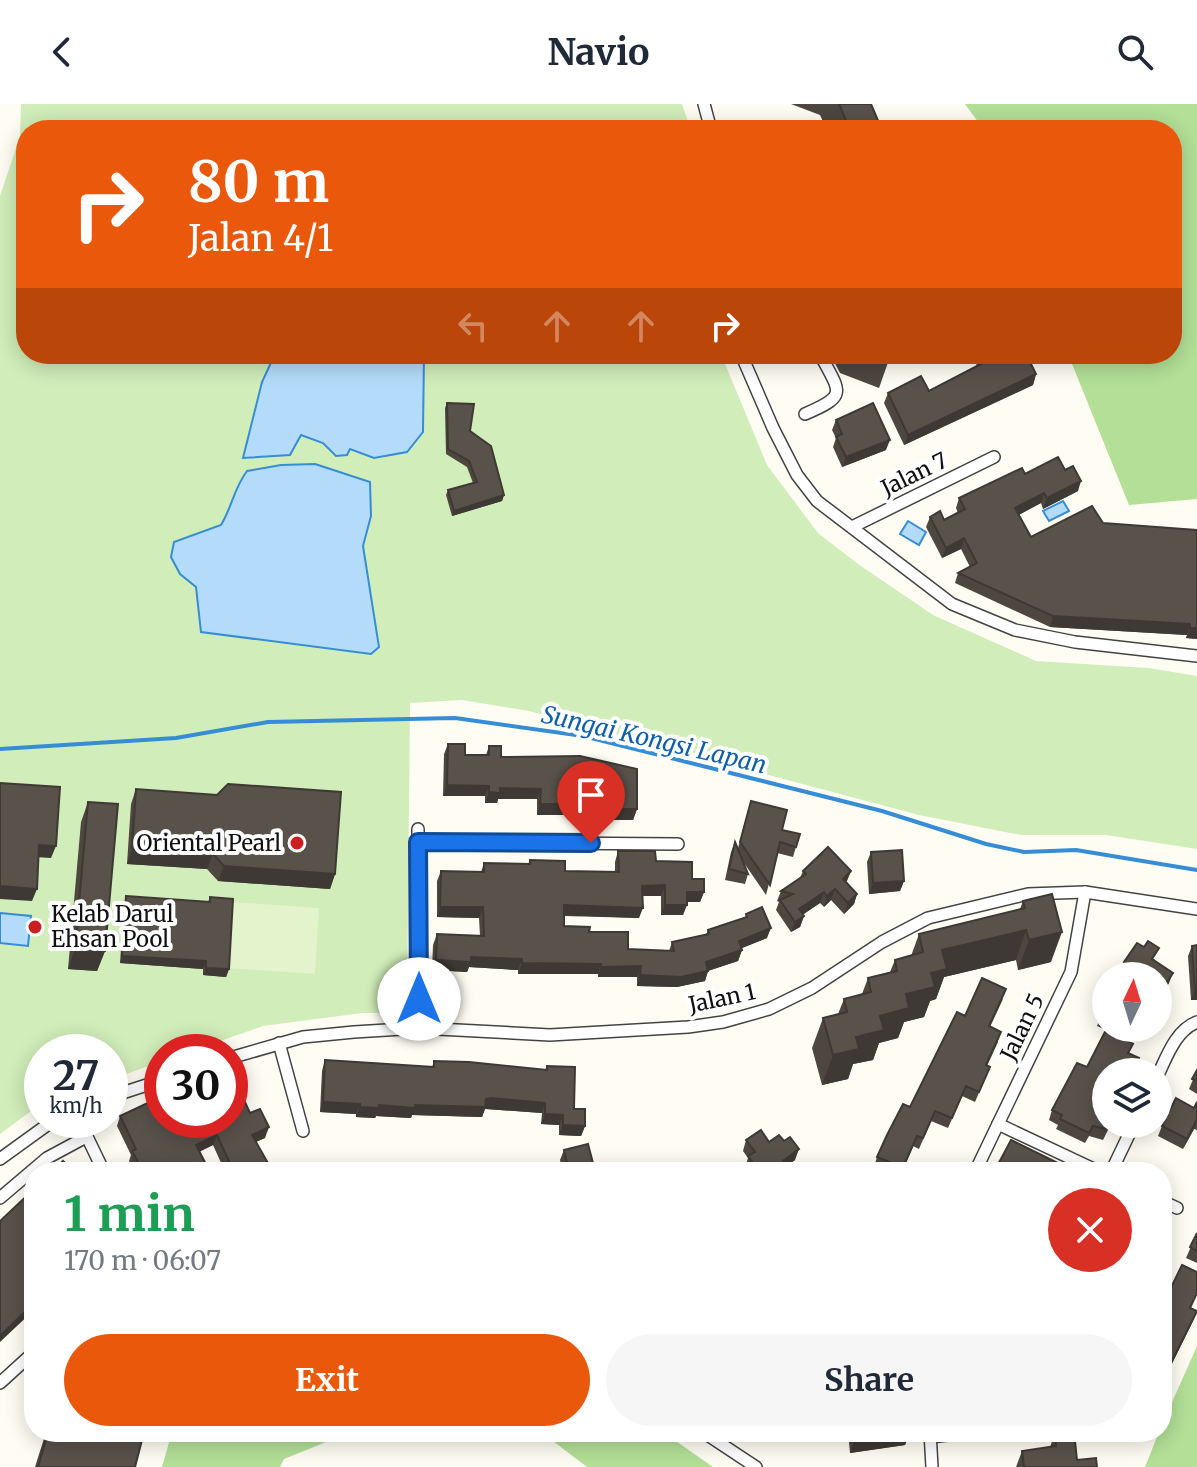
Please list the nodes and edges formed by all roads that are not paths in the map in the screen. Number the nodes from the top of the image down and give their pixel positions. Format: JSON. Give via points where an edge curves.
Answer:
{"nodes":[{"id":1,"x":745,"y":364,"type":"edge"},
{"id":2,"x":825,"y":364,"type":"edge"},
{"id":3,"x":805,"y":414,"type":"dead end"},
{"id":4,"x":994,"y":457,"type":"dead end"},
{"id":5,"x":852,"y":527,"type":"junction"},
{"id":6,"x":1197,"y":656,"type":"edge"},
{"id":7,"x":678,"y":844,"type":"dead end"},
{"id":8,"x":1085,"y":892,"type":"junction"},
{"id":9,"x":1197,"y":909,"type":"edge"},
{"id":10,"x":1197,"y":1022,"type":"edge"},
{"id":11,"x":419,"y":1028,"type":"junction"},
{"id":12,"x":279,"y":1043,"type":"junction"},
{"id":13,"x":248,"y":1052,"type":"edge"},
{"id":14,"x":1166,"y":1058,"type":"edge"},
{"id":15,"x":998,"y":1124,"type":"junction"},
{"id":16,"x":303,"y":1131,"type":"dead end"},
{"id":17,"x":29,"y":1138,"type":"edge"},
{"id":18,"x":84,"y":1138,"type":"edge"},
{"id":19,"x":87,"y":1138,"type":"edge"},
{"id":20,"x":1127,"y":1138,"type":"edge"},
{"id":21,"x":0,"y":1159,"type":"edge"},
{"id":22,"x":42,"y":1162,"type":"edge"},
{"id":23,"x":99,"y":1162,"type":"edge"},
{"id":24,"x":980,"y":1162,"type":"edge"},
{"id":25,"x":1079,"y":1162,"type":"edge"},
{"id":26,"x":1116,"y":1162,"type":"edge"},
{"id":27,"x":24,"y":1178,"type":"edge"},
{"id":28,"x":0,"y":1198,"type":"edge"},
{"id":29,"x":1172,"y":1206,"type":"edge"},
{"id":30,"x":1177,"y":1208,"type":"dead end"},
{"id":31,"x":24,"y":1360,"type":"edge"},
{"id":32,"x":2,"y":1377,"type":"edge"},
{"id":33,"x":718,"y":1442,"type":"edge"},
{"id":34,"x":930,"y":1442,"type":"edge"},
{"id":35,"x":756,"y":1467,"type":"edge"},
{"id":36,"x":932,"y":1467,"type":"edge"}],
"edges":[{"from":1,"to":5,"type":"street","via":[[797,475],[817,501]]},
{"from":2,"to":3,"type":"street","via":[[837,396]]},
{"from":4,"to":5,"type":"street","name":"Jalan 7"},
{"from":5,"to":6,"type":"street","via":[[952,604],[1015,630]]},
{"from":7,"to":11,"type":"street","via":[[418,835]]},
{"from":8,"to":9,"type":"street","name":"Jalan 1"},
{"from":8,"to":11,"type":"street","name":"Jalan 1","via":[[1028,894],[928,918],[812,988],[769,1009],[723,1022],[550,1035]]},
{"from":8,"to":15,"type":"street","name":"Jalan 5","via":[[1071,972]]},
{"from":10,"to":14,"type":"street","via":[[1175,1041]]},
{"from":11,"to":12,"type":"street","name":"Jalan 1"},
{"from":12,"to":13,"type":"street","name":"Jalan 1"},
{"from":12,"to":16,"type":"street"},
{"from":15,"to":24,"type":"street","name":"Jalan 5"},
{"from":15,"to":25,"type":"street"},
{"from":17,"to":21,"type":"street"},
{"from":18,"to":22,"type":"street"},
{"from":19,"to":23,"type":"street"},
{"from":20,"to":26,"type":"street"},
{"from":27,"to":28,"type":"street"},
{"from":29,"to":30,"type":"street"},
{"from":31,"to":32,"type":"street"},
{"from":33,"to":35,"type":"street"},
{"from":34,"to":36,"type":"street"}]}
